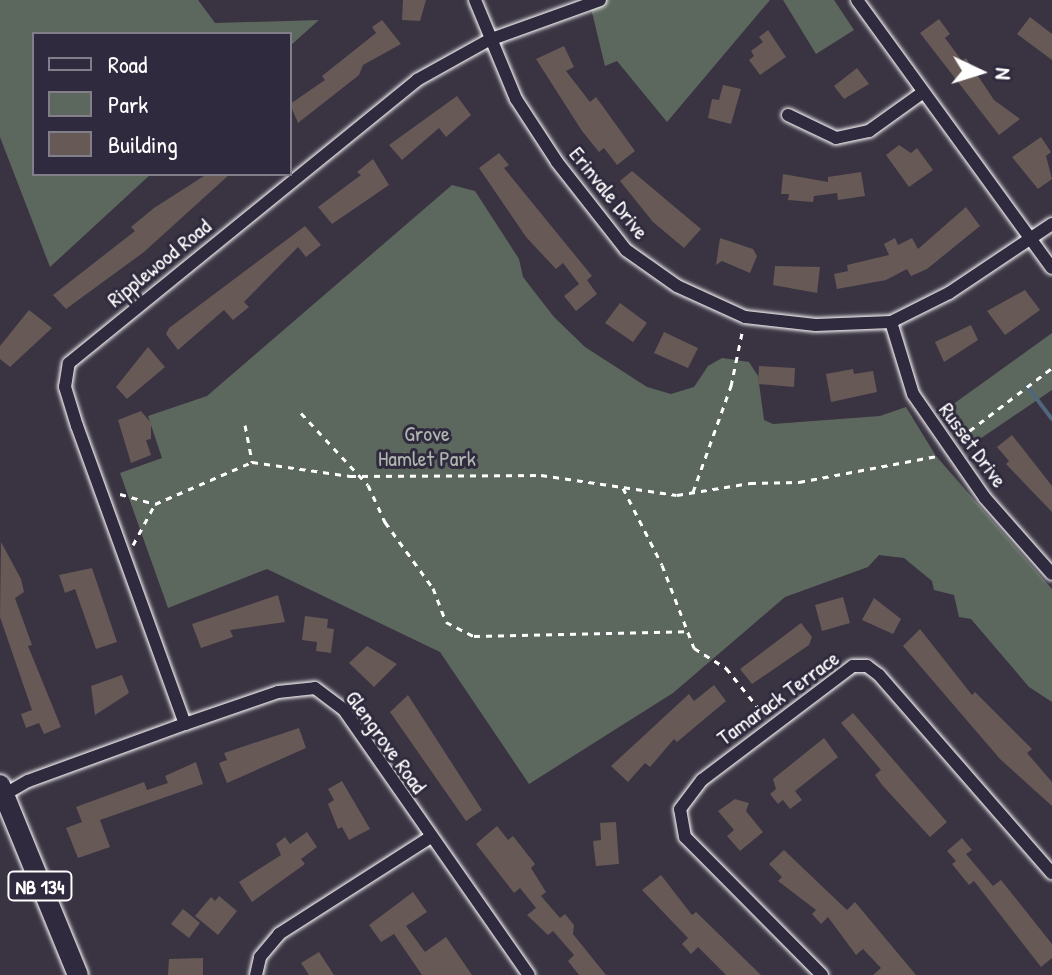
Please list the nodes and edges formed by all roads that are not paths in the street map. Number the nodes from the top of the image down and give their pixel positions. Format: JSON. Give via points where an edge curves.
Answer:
{"nodes":[{"id":1,"x":475,"y":0,"type":"edge"},
{"id":2,"x":600,"y":0,"type":"edge"},
{"id":3,"x":857,"y":0,"type":"edge"},
{"id":4,"x":489,"y":40,"type":"junction"},
{"id":5,"x":922,"y":93,"type":"junction"},
{"id":6,"x":788,"y":115,"type":"dead end"},
{"id":7,"x":1052,"y":224,"type":"edge"},
{"id":8,"x":1032,"y":239,"type":"junction"},
{"id":9,"x":1052,"y":268,"type":"edge"},
{"id":10,"x":891,"y":322,"type":"junction"},
{"id":11,"x":1052,"y":574,"type":"edge"},
{"id":12,"x":185,"y":724,"type":"junction"},
{"id":13,"x":1,"y":793,"type":"edge"},
{"id":14,"x":429,"y":838,"type":"junction"},
{"id":15,"x":1052,"y":873,"type":"edge"},
{"id":16,"x":78,"y":975,"type":"edge"},
{"id":17,"x":256,"y":975,"type":"edge"},
{"id":18,"x":529,"y":975,"type":"edge"},
{"id":19,"x":822,"y":975,"type":"edge"}],
"edges":[{"from":1,"to":4,"type":"street","name":"Erinvale Drive"},
{"from":2,"to":4,"type":"street","name":"Ripplewood Road"},
{"from":3,"to":5,"type":"street"},
{"from":4,"to":10,"type":"street","name":"Erinvale Drive","via":[[516,99],[557,162],[626,250],[677,286],[745,317],[816,325]]},
{"from":4,"to":12,"type":"street","name":"Ripplewood Road","via":[[417,80],[69,363],[65,387]]},
{"from":5,"to":6,"type":"street","via":[[869,131],[836,138]]},
{"from":5,"to":8,"type":"street"},
{"from":7,"to":8,"type":"street","name":"Erinvale Drive"},
{"from":8,"to":9,"type":"street"},
{"from":8,"to":10,"type":"street","name":"Erinvale Drive","via":[[949,293]]},
{"from":10,"to":11,"type":"street","name":"Russet Drive","via":[[919,405],[985,498]]},
{"from":12,"to":13,"type":"street","name":"Glengrove Road"},
{"from":12,"to":14,"type":"street","name":"Glengrove Road","via":[[278,692],[315,688],[344,710]]},
{"from":13,"to":16,"type":"main road","number":"NB 134"},
{"from":14,"to":17,"type":"street","via":[[279,934],[260,957]]},
{"from":14,"to":18,"type":"street","name":"Glengrove Road"},
{"from":15,"to":19,"type":"street","name":"Tamarack Terrace","via":[[873,669],[853,666],[690,790],[680,809],[680,829]]}]}
